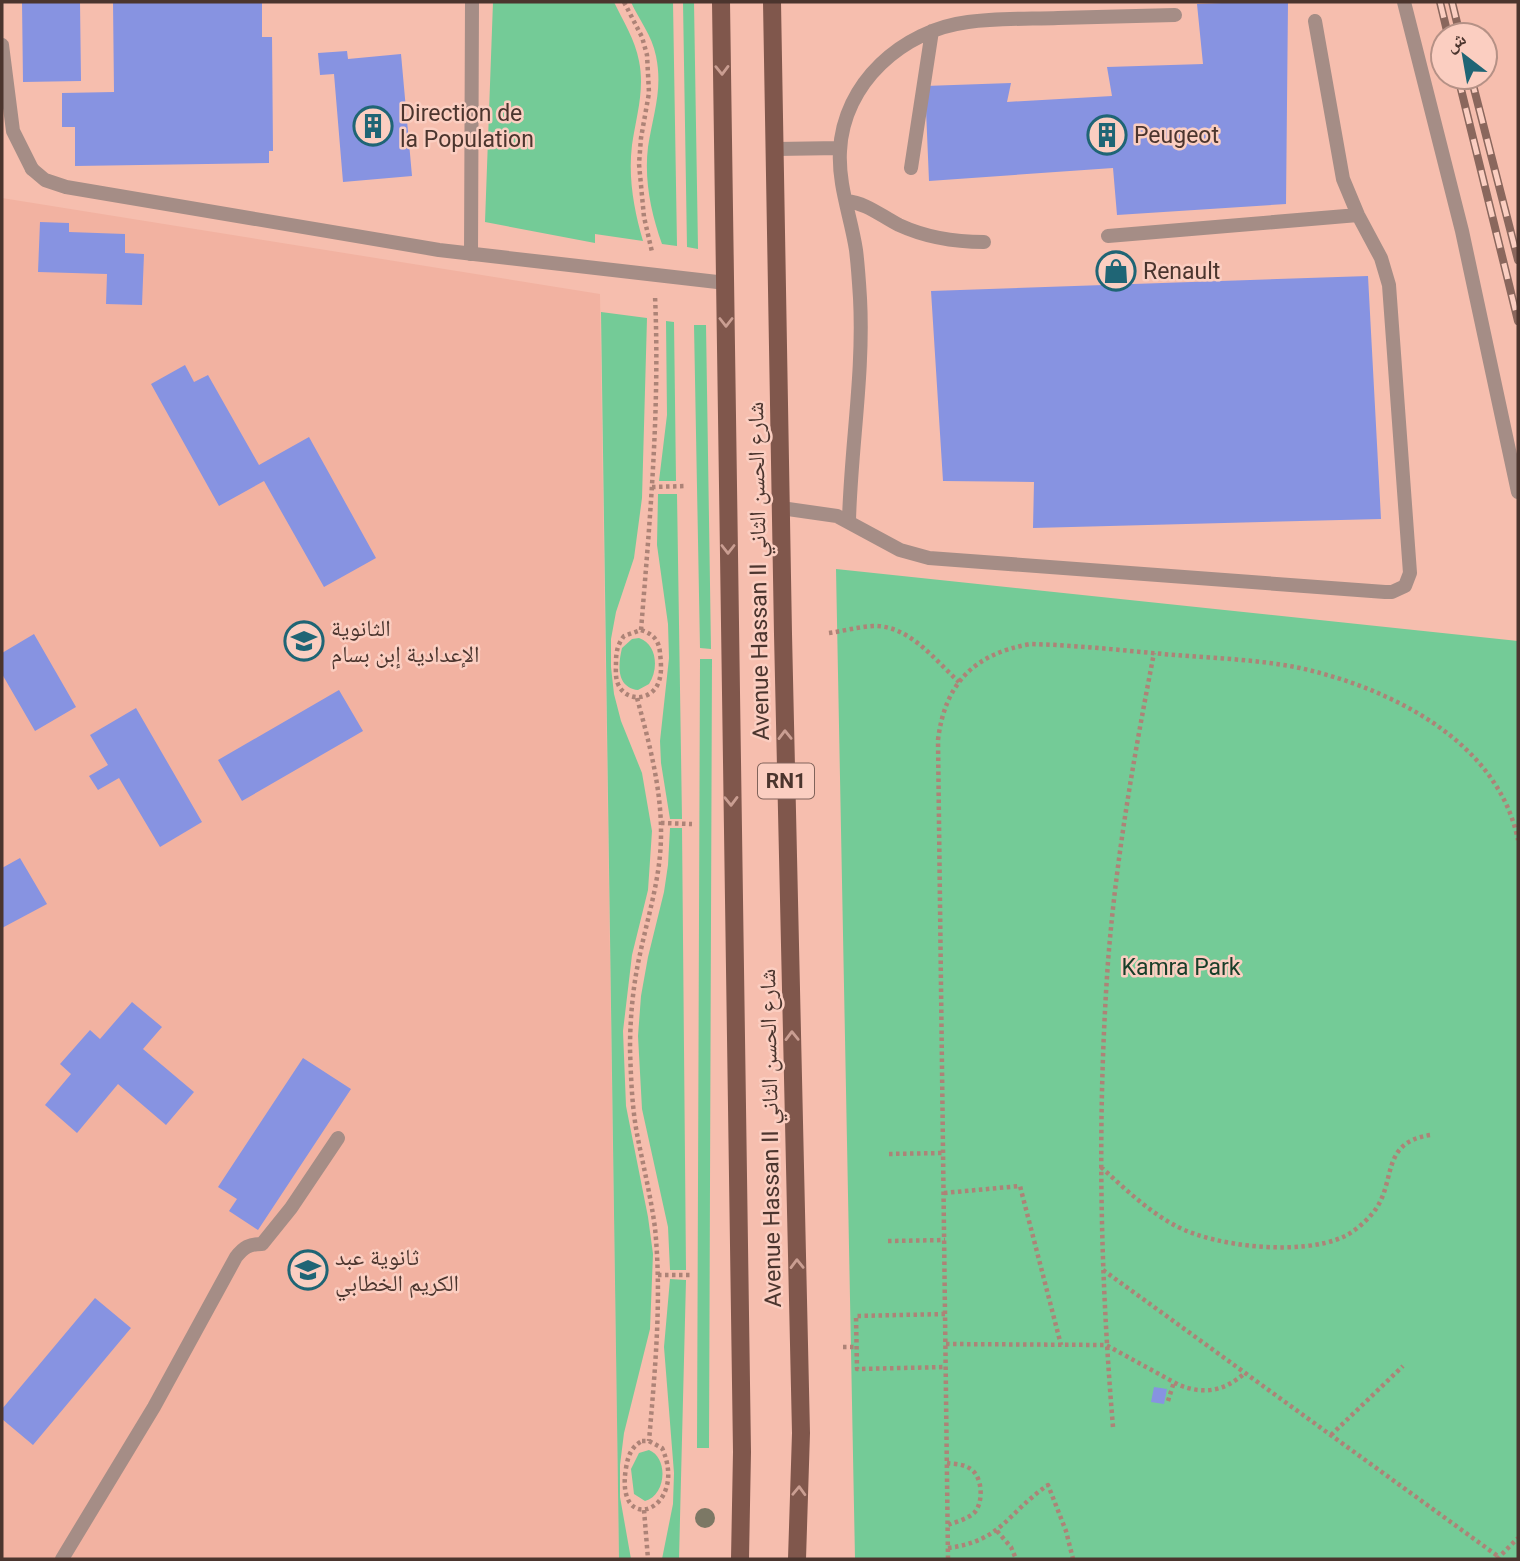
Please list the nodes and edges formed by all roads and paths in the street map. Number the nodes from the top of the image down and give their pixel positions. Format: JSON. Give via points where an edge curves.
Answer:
{"nodes":[{"id":1,"x":472,"y":2,"type":"edge"},
{"id":2,"x":624,"y":2,"type":"edge"},
{"id":3,"x":720,"y":2,"type":"edge"},
{"id":4,"x":772,"y":2,"type":"edge"},
{"id":5,"x":1404,"y":2,"type":"edge"},
{"id":6,"x":1175,"y":15,"type":"dead end"},
{"id":7,"x":1315,"y":22,"type":"dead end"},
{"id":8,"x":932,"y":31,"type":"junction"},
{"id":9,"x":2,"y":45,"type":"edge"},
{"id":10,"x":840,"y":148,"type":"junction"},
{"id":11,"x":776,"y":149,"type":"junction"},
{"id":12,"x":911,"y":168,"type":"dead end"},
{"id":13,"x":846,"y":201,"type":"junction"},
{"id":14,"x":1358,"y":215,"type":"junction"},
{"id":15,"x":1108,"y":236,"type":"dead end"},
{"id":16,"x":984,"y":242,"type":"dead end"},
{"id":17,"x":471,"y":254,"type":"junction"},
{"id":18,"x":654,"y":275,"type":"junction"},
{"id":19,"x":726,"y":283,"type":"junction"},
{"id":20,"x":687,"y":486,"type":"dead end"},
{"id":21,"x":652,"y":487,"type":"junction"},
{"id":22,"x":1518,"y":492,"type":"edge"},
{"id":23,"x":781,"y":508,"type":"junction"},
{"id":24,"x":849,"y":520,"type":"junction"},
{"id":25,"x":640,"y":630,"type":"junction"},
{"id":26,"x":829,"y":634,"type":"dead end"},
{"id":27,"x":1154,"y":653,"type":"junction"},
{"id":28,"x":959,"y":682,"type":"junction"},
{"id":29,"x":636,"y":698,"type":"junction"},
{"id":30,"x":661,"y":823,"type":"junction"},
{"id":31,"x":692,"y":824,"type":"dead end"},
{"id":32,"x":1518,"y":840,"type":"edge"},
{"id":33,"x":1430,"y":1135,"type":"dead end"},
{"id":34,"x":338,"y":1138,"type":"dead end"},
{"id":35,"x":943,"y":1153,"type":"junction"},
{"id":36,"x":889,"y":1154,"type":"dead end"},
{"id":37,"x":1100,"y":1167,"type":"junction"},
{"id":38,"x":944,"y":1193,"type":"junction"},
{"id":39,"x":945,"y":1240,"type":"junction"},
{"id":40,"x":888,"y":1241,"type":"dead end"},
{"id":41,"x":1102,"y":1270,"type":"junction"},
{"id":42,"x":658,"y":1275,"type":"junction"},
{"id":43,"x":692,"y":1275,"type":"dead end"},
{"id":44,"x":945,"y":1314,"type":"junction"},
{"id":45,"x":946,"y":1344,"type":"junction"},
{"id":46,"x":1061,"y":1345,"type":"junction"},
{"id":47,"x":1106,"y":1345,"type":"junction"},
{"id":48,"x":843,"y":1347,"type":"dead end"},
{"id":49,"x":857,"y":1347,"type":"junction"},
{"id":50,"x":1404,"y":1366,"type":"dead end"},
{"id":51,"x":946,"y":1367,"type":"junction"},
{"id":52,"x":1245,"y":1373,"type":"junction"},
{"id":53,"x":1174,"y":1382,"type":"junction"},
{"id":54,"x":1168,"y":1401,"type":"dead end"},
{"id":55,"x":1113,"y":1427,"type":"dead end"},
{"id":56,"x":1331,"y":1435,"type":"junction"},
{"id":57,"x":649,"y":1441,"type":"junction"},
{"id":58,"x":947,"y":1463,"type":"junction"},
{"id":59,"x":645,"y":1510,"type":"junction"},
{"id":60,"x":948,"y":1525,"type":"junction"},
{"id":61,"x":997,"y":1531,"type":"junction"},
{"id":62,"x":1518,"y":1538,"type":"edge"},
{"id":63,"x":948,"y":1548,"type":"junction"},
{"id":64,"x":1498,"y":1558,"type":"edge"},
{"id":65,"x":62,"y":1559,"type":"edge"},
{"id":66,"x":648,"y":1559,"type":"edge"},
{"id":67,"x":740,"y":1559,"type":"edge"},
{"id":68,"x":797,"y":1559,"type":"edge"},
{"id":69,"x":948,"y":1559,"type":"edge"},
{"id":70,"x":1016,"y":1559,"type":"edge"},
{"id":71,"x":1073,"y":1559,"type":"edge"}],
"edges":[{"from":1,"to":17,"type":"street"},
{"from":2,"to":18,"type":"path","via":[[648,55],[649,93],[639,164]]},
{"from":3,"to":19,"type":"main road","name":"Avenue Hassan II شارع الحسن الثاني","number":"RN1","one_way":true},
{"from":4,"to":11,"type":"main road","name":"Avenue Hassan II شارع الحسن الثاني","number":"RN1"},
{"from":5,"to":22,"type":"street","via":[[1462,231]]},
{"from":6,"to":8,"type":"street","via":[[967,22]]},
{"from":7,"to":14,"type":"street","via":[[1338,160]]},
{"from":8,"to":10,"type":"street","via":[[897,51],[868,77],[849,110]]},
{"from":8,"to":12,"type":"street"},
{"from":9,"to":17,"type":"street","via":[[13,131],[32,169],[45,180]]},
{"from":10,"to":11,"type":"street"},
{"from":10,"to":13,"type":"street"},
{"from":11,"to":23,"type":"main road","name":"Avenue Hassan II شارع الحسن الثاني","number":"RN1"},
{"from":13,"to":16,"type":"street","via":[[862,204],[917,233]]},
{"from":13,"to":24,"type":"street","via":[[856,251],[861,346]]},
{"from":14,"to":15,"type":"street"},
{"from":14,"to":24,"type":"street","via":[[1381,258],[1390,293],[1410,573],[1399,590],[929,558],[900,550]]},
{"from":17,"to":18,"type":"street"},
{"from":18,"to":19,"type":"street"},
{"from":18,"to":21,"type":"path","via":[[658,388]]},
{"from":19,"to":67,"type":"main road","name":"Avenue Hassan II شارع الحسن الثاني","number":"RN1","one_way":true},
{"from":20,"to":21,"type":"path"},
{"from":21,"to":25,"type":"path"},
{"from":23,"to":24,"type":"street"},
{"from":68,"to":23,"type":"main road","name":"Avenue Hassan II شارع الحسن الثاني","number":"RN1","one_way":true,"via":[[801,1433]]},
{"from":25,"to":29,"type":"path","via":[[624,636],[616,652],[619,686]]},
{"from":25,"to":29,"type":"path","via":[[660,646],[660,676],[656,689]]},
{"from":26,"to":28,"type":"path","via":[[872,626],[899,630]]},
{"from":27,"to":28,"type":"path","via":[[1030,644],[990,655]]},
{"from":27,"to":32,"type":"path","via":[[1297,668],[1388,697],[1442,730],[1481,765],[1497,786]]},
{"from":27,"to":37,"type":"path","via":[[1134,755],[1108,960]]},
{"from":28,"to":35,"type":"path","via":[[948,699],[938,740]]},
{"from":29,"to":30,"type":"path","via":[[653,763]]},
{"from":30,"to":31,"type":"path"},
{"from":30,"to":42,"type":"path","via":[[661,854],[639,958],[630,1047],[637,1137]]},
{"from":33,"to":37,"type":"path","via":[[1411,1140],[1396,1153],[1384,1194],[1360,1226],[1342,1238],[1296,1246],[1227,1242],[1179,1227],[1136,1199]]},
{"from":34,"to":65,"type":"street","via":[[262,1244],[243,1248],[236,1257],[154,1407]]},
{"from":35,"to":36,"type":"path"},
{"from":35,"to":38,"type":"path"},
{"from":37,"to":41,"type":"path"},
{"from":38,"to":39,"type":"path"},
{"from":38,"to":46,"type":"path","via":[[1020,1186]]},
{"from":39,"to":40,"type":"path"},
{"from":39,"to":44,"type":"path"},
{"from":41,"to":47,"type":"path"},
{"from":41,"to":52,"type":"path"},
{"from":42,"to":43,"type":"path"},
{"from":42,"to":57,"type":"path"},
{"from":44,"to":45,"type":"path"},
{"from":44,"to":49,"type":"path","via":[[856,1316]]},
{"from":45,"to":46,"type":"path"},
{"from":45,"to":51,"type":"path"},
{"from":46,"to":47,"type":"path"},
{"from":47,"to":53,"type":"path"},
{"from":47,"to":55,"type":"path"},
{"from":48,"to":49,"type":"path"},
{"from":49,"to":51,"type":"path","via":[[858,1369]]},
{"from":50,"to":56,"type":"path"},
{"from":51,"to":58,"type":"path"},
{"from":52,"to":53,"type":"path","via":[[1233,1384],[1206,1392]]},
{"from":52,"to":56,"type":"path"},
{"from":53,"to":54,"type":"path"},
{"from":56,"to":64,"type":"path"},
{"from":57,"to":59,"type":"path","via":[[665,1454],[667,1479],[660,1502]]},
{"from":57,"to":59,"type":"path","via":[[631,1450],[625,1476],[629,1501]]},
{"from":58,"to":60,"type":"path"},
{"from":58,"to":60,"type":"path","via":[[970,1468],[979,1485],[976,1511]]},
{"from":59,"to":66,"type":"path"},
{"from":60,"to":63,"type":"path"},
{"from":61,"to":63,"type":"path","via":[[974,1543]]},
{"from":61,"to":70,"type":"path"},
{"from":61,"to":71,"type":"path","via":[[1048,1485]]},
{"from":62,"to":64,"type":"path"},
{"from":63,"to":69,"type":"path"}]}
